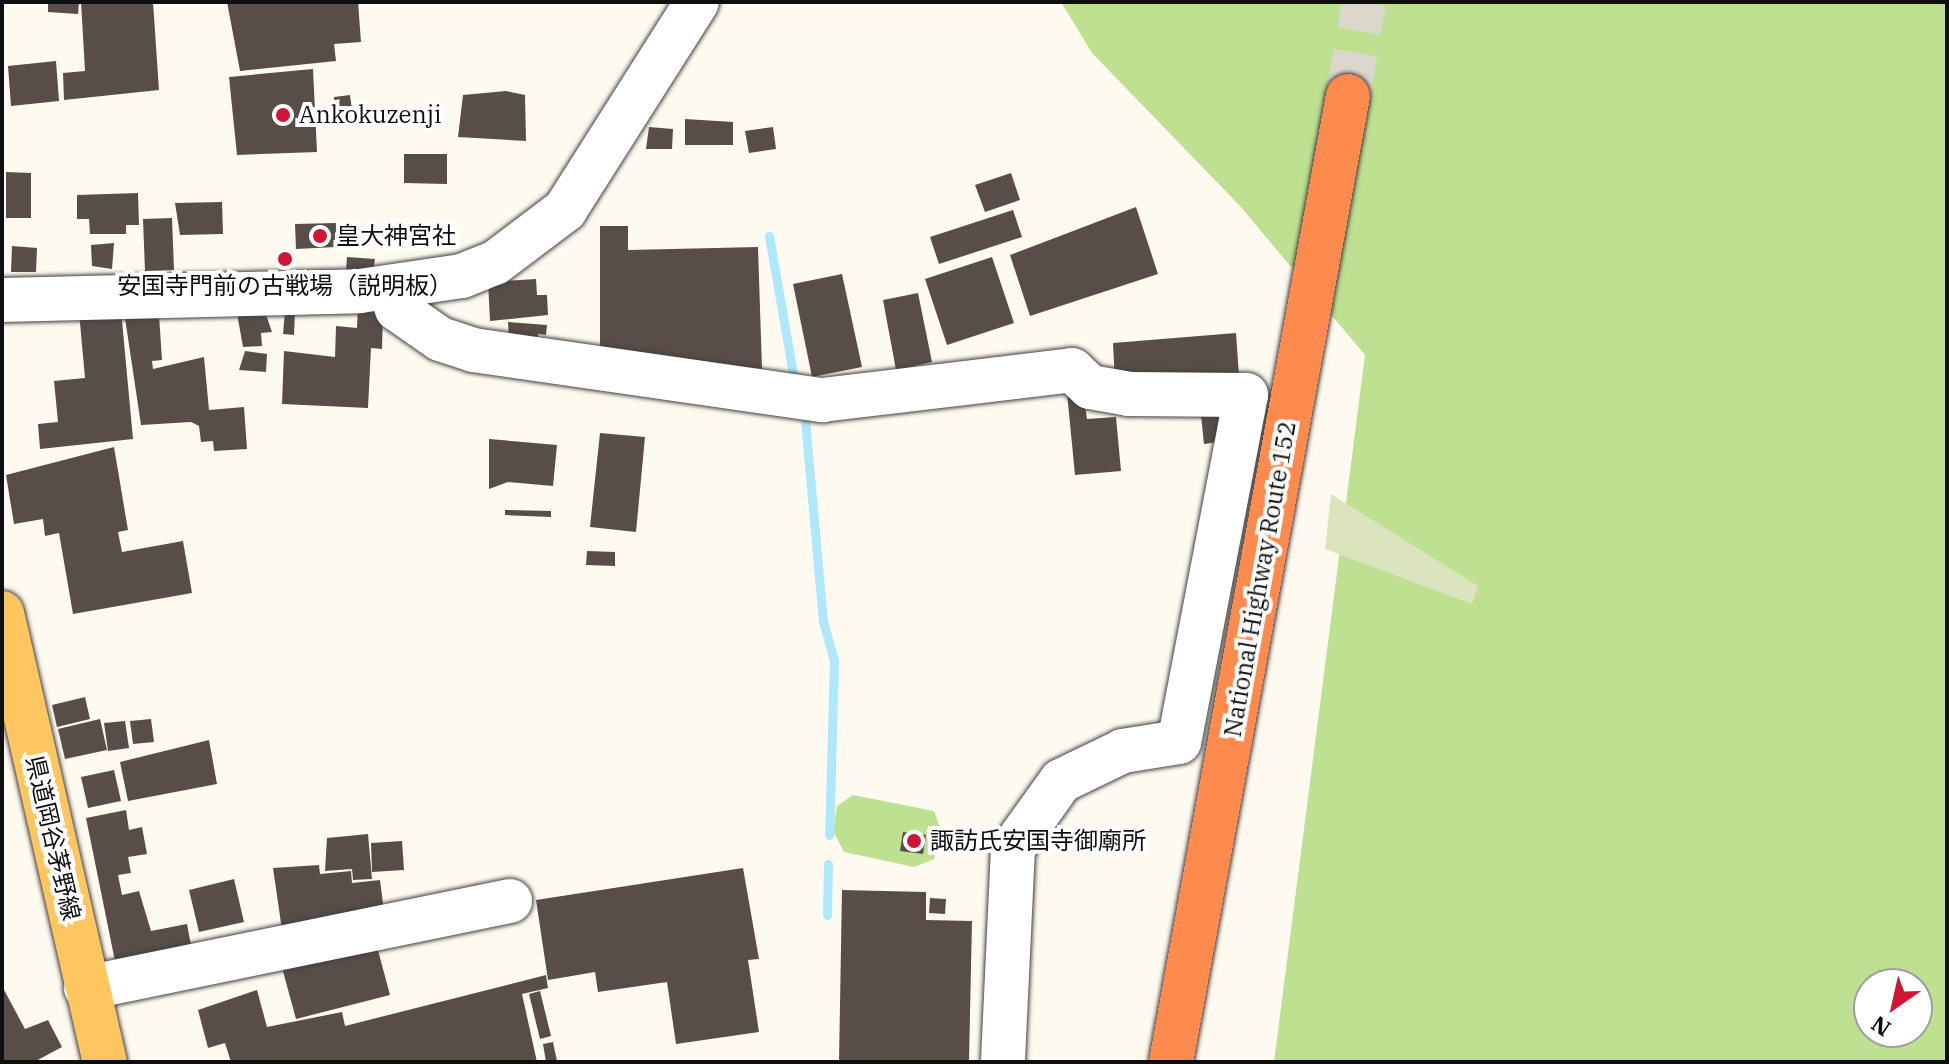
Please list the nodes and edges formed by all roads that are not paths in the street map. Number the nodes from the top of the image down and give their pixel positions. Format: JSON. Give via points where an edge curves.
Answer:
{"nodes":[{"id":1,"x":697,"y":2,"type":"edge"},
{"id":2,"x":1348,"y":96,"type":"tunnel mouth"},
{"id":3,"x":390,"y":288,"type":"junction"},
{"id":4,"x":2,"y":300,"type":"edge"},
{"id":5,"x":2,"y":613,"type":"edge"},
{"id":6,"x":510,"y":901,"type":"dead end"},
{"id":7,"x":86,"y":988,"type":"junction"},
{"id":8,"x":105,"y":1062,"type":"edge"},
{"id":9,"x":1003,"y":1062,"type":"edge"},
{"id":10,"x":1171,"y":1062,"type":"edge"}],
"edges":[{"from":1,"to":3,"type":"street","via":[[565,210],[495,263]]},
{"from":2,"to":10,"type":"highway","name":"National Highway Route 152"},
{"from":3,"to":4,"type":"street"},
{"from":3,"to":9,"type":"street","via":[[397,309],[440,339],[473,350],[822,400],[1072,370],[1090,387],[1128,394],[1246,395],[1179,742],[1123,751],[1061,781],[1013,848]]},
{"from":5,"to":7,"type":"main road","name":"県道岡谷茅野線"},
{"from":6,"to":7,"type":"street"},
{"from":7,"to":8,"type":"main road","name":"県道岡谷茅野線"}]}
